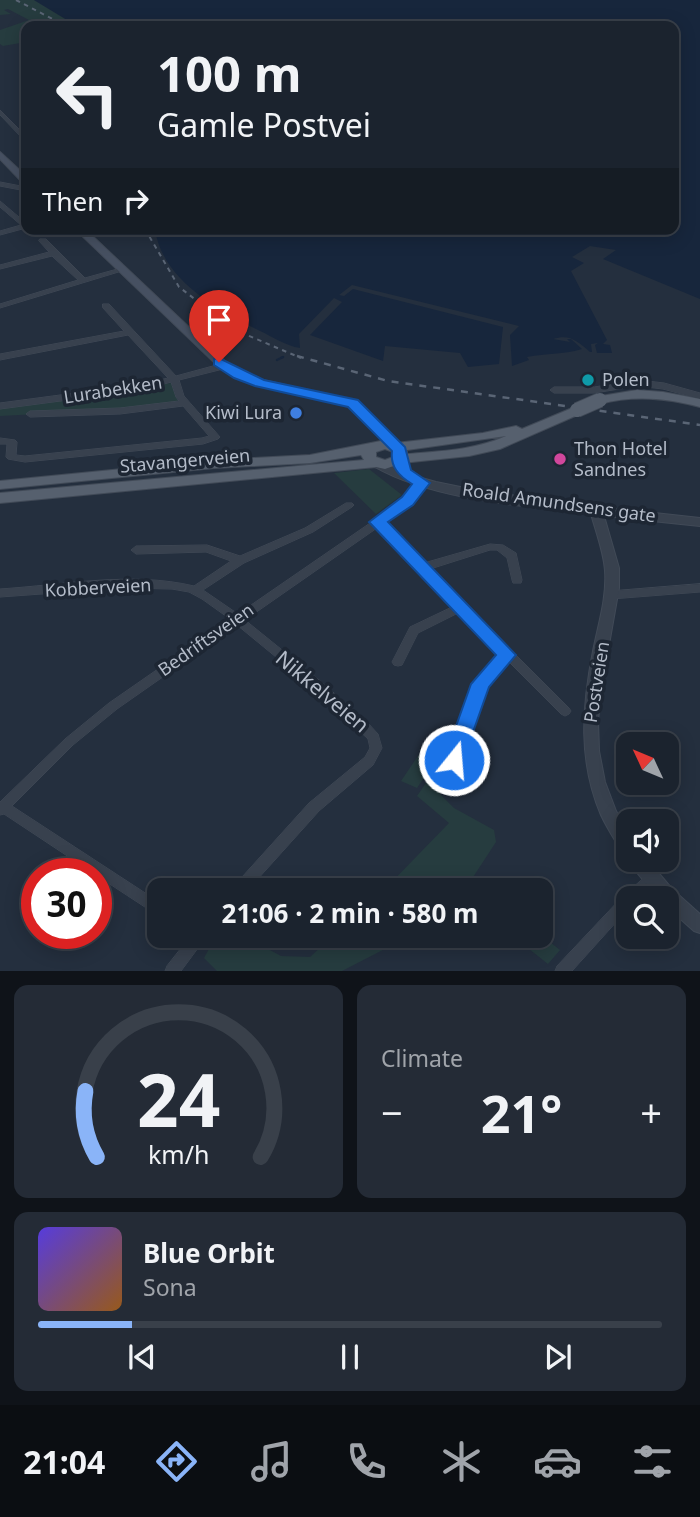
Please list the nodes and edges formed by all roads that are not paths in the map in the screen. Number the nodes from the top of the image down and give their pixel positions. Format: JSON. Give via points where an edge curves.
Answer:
{"nodes":[{"id":1,"x":0,"y":113,"type":"edge"},
{"id":2,"x":21,"y":134,"type":"edge"},
{"id":3,"x":0,"y":155,"type":"edge"},
{"id":4,"x":21,"y":176,"type":"edge"},
{"id":5,"x":0,"y":184,"type":"edge"},
{"id":6,"x":21,"y":189,"type":"edge"},
{"id":7,"x":0,"y":203,"type":"edge"},
{"id":8,"x":21,"y":222,"type":"edge"},
{"id":9,"x":21,"y":227,"type":"edge"},
{"id":10,"x":0,"y":233,"type":"edge"},
{"id":11,"x":83,"y":235,"type":"edge"},
{"id":12,"x":43,"y":241,"type":"dead end"},
{"id":13,"x":54,"y":253,"type":"junction"},
{"id":14,"x":0,"y":267,"type":"edge"},
{"id":15,"x":121,"y":270,"type":"junction"},
{"id":16,"x":83,"y":281,"type":"junction"},
{"id":17,"x":0,"y":306,"type":"edge"},
{"id":18,"x":106,"y":306,"type":"dead end"},
{"id":19,"x":130,"y":332,"type":"junction"},
{"id":20,"x":0,"y":357,"type":"edge"},
{"id":21,"x":224,"y":366,"type":"junction"},
{"id":22,"x":174,"y":379,"type":"junction"},
{"id":23,"x":554,"y":390,"type":"dead end"},
{"id":24,"x":647,"y":394,"type":"junction"},
{"id":25,"x":700,"y":396,"type":"edge"},
{"id":26,"x":185,"y":403,"type":"junction"},
{"id":27,"x":700,"y":403,"type":"edge"},
{"id":28,"x":0,"y":406,"type":"edge"},
{"id":29,"x":700,"y":410,"type":"edge"},
{"id":30,"x":30,"y":414,"type":"dead end"},
{"id":31,"x":372,"y":423,"type":"junction"},
{"id":32,"x":0,"y":441,"type":"edge"},
{"id":33,"x":398,"y":453,"type":"junction"},
{"id":34,"x":374,"y":456,"type":"junction"},
{"id":35,"x":420,"y":482,"type":"junction"},
{"id":36,"x":0,"y":485,"type":"edge"},
{"id":37,"x":0,"y":498,"type":"edge"},
{"id":38,"x":349,"y":505,"type":"dead end"},
{"id":39,"x":596,"y":511,"type":"junction"},
{"id":40,"x":377,"y":522,"type":"junction"},
{"id":41,"x":700,"y":522,"type":"edge"},
{"id":42,"x":136,"y":550,"type":"dead end"},
{"id":43,"x":240,"y":560,"type":"junction"},
{"id":44,"x":425,"y":567,"type":"junction"},
{"id":45,"x":517,"y":580,"type":"dead end"},
{"id":46,"x":700,"y":588,"type":"edge"},
{"id":47,"x":195,"y":590,"type":"junction"},
{"id":48,"x":0,"y":593,"type":"edge"},
{"id":49,"x":611,"y":595,"type":"junction"},
{"id":50,"x":460,"y":607,"type":"junction"},
{"id":51,"x":235,"y":619,"type":"junction"},
{"id":52,"x":507,"y":655,"type":"junction"},
{"id":53,"x":398,"y":662,"type":"dead end"},
{"id":54,"x":565,"y":711,"type":"dead end"},
{"id":55,"x":449,"y":777,"type":"dead end"},
{"id":56,"x":1,"y":808,"type":"edge"},
{"id":57,"x":616,"y":826,"type":"edge"},
{"id":58,"x":646,"y":872,"type":"edge"},
{"id":59,"x":250,"y":878,"type":"edge"},
{"id":60,"x":652,"y":879,"type":"junction"},
{"id":61,"x":644,"y":886,"type":"edge"},
{"id":62,"x":147,"y":901,"type":"edge"},
{"id":63,"x":616,"y":913,"type":"edge"},
{"id":64,"x":700,"y":925,"type":"edge"},
{"id":65,"x":190,"y":948,"type":"edge"},
{"id":66,"x":172,"y":971,"type":"edge"},
{"id":67,"x":562,"y":971,"type":"edge"}],
"edges":[{"from":1,"to":2,"type":"street"},
{"from":3,"to":4,"type":"main road"},
{"from":5,"to":6,"type":"street"},
{"from":7,"to":8,"type":"street"},
{"from":9,"to":10,"type":"street"},
{"from":11,"to":15,"type":"main road"},
{"from":12,"to":13,"type":"street"},
{"from":13,"to":14,"type":"street"},
{"from":13,"to":16,"type":"street"},
{"from":15,"to":16,"type":"street"},
{"from":15,"to":21,"type":"main road"},
{"from":16,"to":17,"type":"street"},
{"from":18,"to":19,"type":"street"},
{"from":19,"to":20,"type":"street"},
{"from":19,"to":22,"type":"street"},
{"from":21,"to":22,"type":"street","name":"Lurabekken"},
{"from":21,"to":31,"type":"main road","via":[[260,383],[342,399],[359,408]]},
{"from":22,"to":26,"type":"street"},
{"from":22,"to":28,"type":"street","name":"Lurabekken"},
{"from":23,"to":25,"type":"street","via":[[638,383]]},
{"from":24,"to":27,"type":"main road"},
{"from":24,"to":29,"type":"main road"},
{"from":24,"to":33,"type":"main road","name":"Stavangerveien","bridge":true,"via":[[600,400],[533,431],[469,453]]},
{"from":26,"to":30,"type":"street"},
{"from":26,"to":32,"type":"street","via":[[215,437],[25,459],[11,457],[12,442]]},
{"from":31,"to":33,"type":"main road"},
{"from":31,"to":34,"type":"main road"},
{"from":33,"to":34,"type":"main road","name":"Stavangerveien"},
{"from":33,"to":34,"type":"main road","name":"Stavangerveien","via":[[386,444]]},
{"from":33,"to":35,"type":"street","via":[[405,473]]},
{"from":34,"to":35,"type":"street","name":"Roald Amundsens gate","via":[[394,475]]},
{"from":34,"to":36,"type":"main road","name":"Stavangerveien","via":[[214,464]]},
{"from":34,"to":37,"type":"main road","name":"Stavangerveien"},
{"from":35,"to":39,"type":"street","name":"Roald Amundsens gate"},
{"from":35,"to":40,"type":"street","name":"Bedriftsveien","via":[[408,501]]},
{"from":38,"to":43,"type":"street"},
{"from":39,"to":41,"type":"street","name":"Roald Amundsens gate"},
{"from":39,"to":49,"type":"street","name":"Postveien","via":[[612,568]]},
{"from":40,"to":44,"type":"street"},
{"from":40,"to":51,"type":"street","name":"Bedriftsveien"},
{"from":42,"to":43,"type":"street","name":"Kobberveien","via":[[207,548]]},
{"from":43,"to":47,"type":"street"},
{"from":44,"to":45,"type":"street","via":[[499,547],[512,556]]},
{"from":44,"to":50,"type":"street"},
{"from":46,"to":49,"type":"street"},
{"from":47,"to":48,"type":"street","name":"Kobberveien","via":[[144,585]]},
{"from":47,"to":51,"type":"street"},
{"from":49,"to":57,"type":"street","name":"Postveien","via":[[589,750],[601,799]]},
{"from":50,"to":52,"type":"street"},
{"from":50,"to":53,"type":"street","via":[[414,630]]},
{"from":51,"to":56,"type":"street","name":"Bedriftsveien","via":[[113,706]]},
{"from":51,"to":59,"type":"street","name":"Nikkelveien","via":[[368,730],[376,742],[369,761],[314,807]]},
{"from":52,"to":54,"type":"street"},
{"from":52,"to":55,"type":"street","via":[[489,672],[473,698]]},
{"from":56,"to":62,"type":"street"},
{"from":58,"to":60,"type":"street"},
{"from":60,"to":61,"type":"street"},
{"from":60,"to":64,"type":"street"},
{"from":63,"to":67,"type":"street"},
{"from":65,"to":66,"type":"street"}]}
